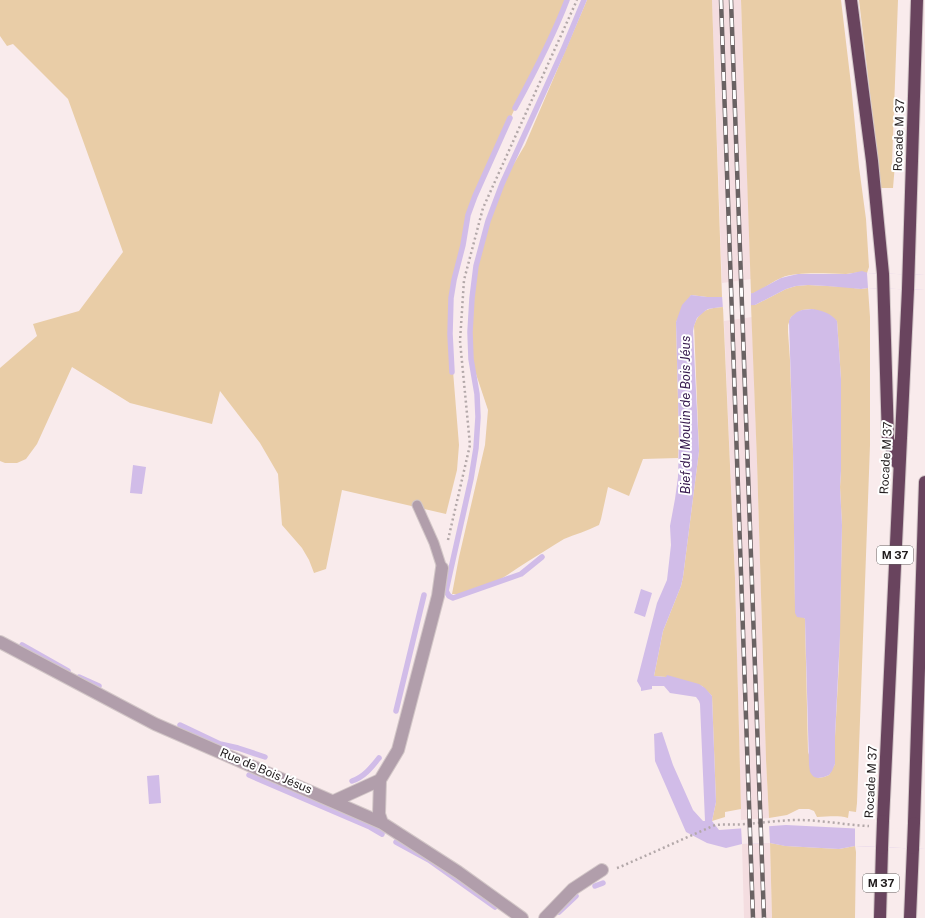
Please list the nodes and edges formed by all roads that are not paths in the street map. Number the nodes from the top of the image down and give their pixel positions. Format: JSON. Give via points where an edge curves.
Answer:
{"nodes":[{"id":1,"x":851,"y":0,"type":"edge"},
{"id":2,"x":917,"y":0,"type":"edge"},
{"id":3,"x":899,"y":469,"type":"junction"},
{"id":4,"x":925,"y":482,"type":"edge"},
{"id":5,"x":417,"y":505,"type":"dead end"},
{"id":6,"x":924,"y":505,"type":"edge"},
{"id":7,"x":442,"y":568,"type":"joint"},
{"id":8,"x":0,"y":642,"type":"edge"},
{"id":9,"x":380,"y":780,"type":"junction"},
{"id":10,"x":334,"y":801,"type":"junction"},
{"id":11,"x":382,"y":823,"type":"junction"},
{"id":12,"x":602,"y":870,"type":"road end"},
{"id":13,"x":522,"y":918,"type":"edge"},
{"id":14,"x":545,"y":918,"type":"edge"},
{"id":15,"x":880,"y":918,"type":"edge"},
{"id":16,"x":910,"y":918,"type":"edge"}],
"edges":[{"from":1,"to":3,"type":"highway","via":[[872,161],[883,274],[888,439]]},
{"from":2,"to":3,"type":"highway","name":"Rocade M 37","number":"M 37","via":[[908,290]]},
{"from":3,"to":15,"type":"highway","name":"Rocade M 37","number":"M 37","bridge":true,"via":[[878,824],[882,848]]},
{"from":4,"to":6,"type":"highway","number":"M 37"},
{"from":5,"to":7,"type":"lane"},
{"from":6,"to":16,"type":"highway","number":"M 37","bridge":true},
{"from":7,"to":9,"type":"street","via":[[438,596],[398,750]]},
{"from":8,"to":10,"type":"street","name":"Rue de Bois Jésus","via":[[156,724]]},
{"from":9,"to":10,"type":"street"},
{"from":9,"to":11,"type":"street","via":[[379,814]]},
{"from":10,"to":11,"type":"street","name":"Rue de Bois Jésus"},
{"from":11,"to":13,"type":"street","name":"Rue de Bois Jésus","via":[[458,872]]},
{"from":12,"to":14,"type":"street","via":[[573,889]]}]}
